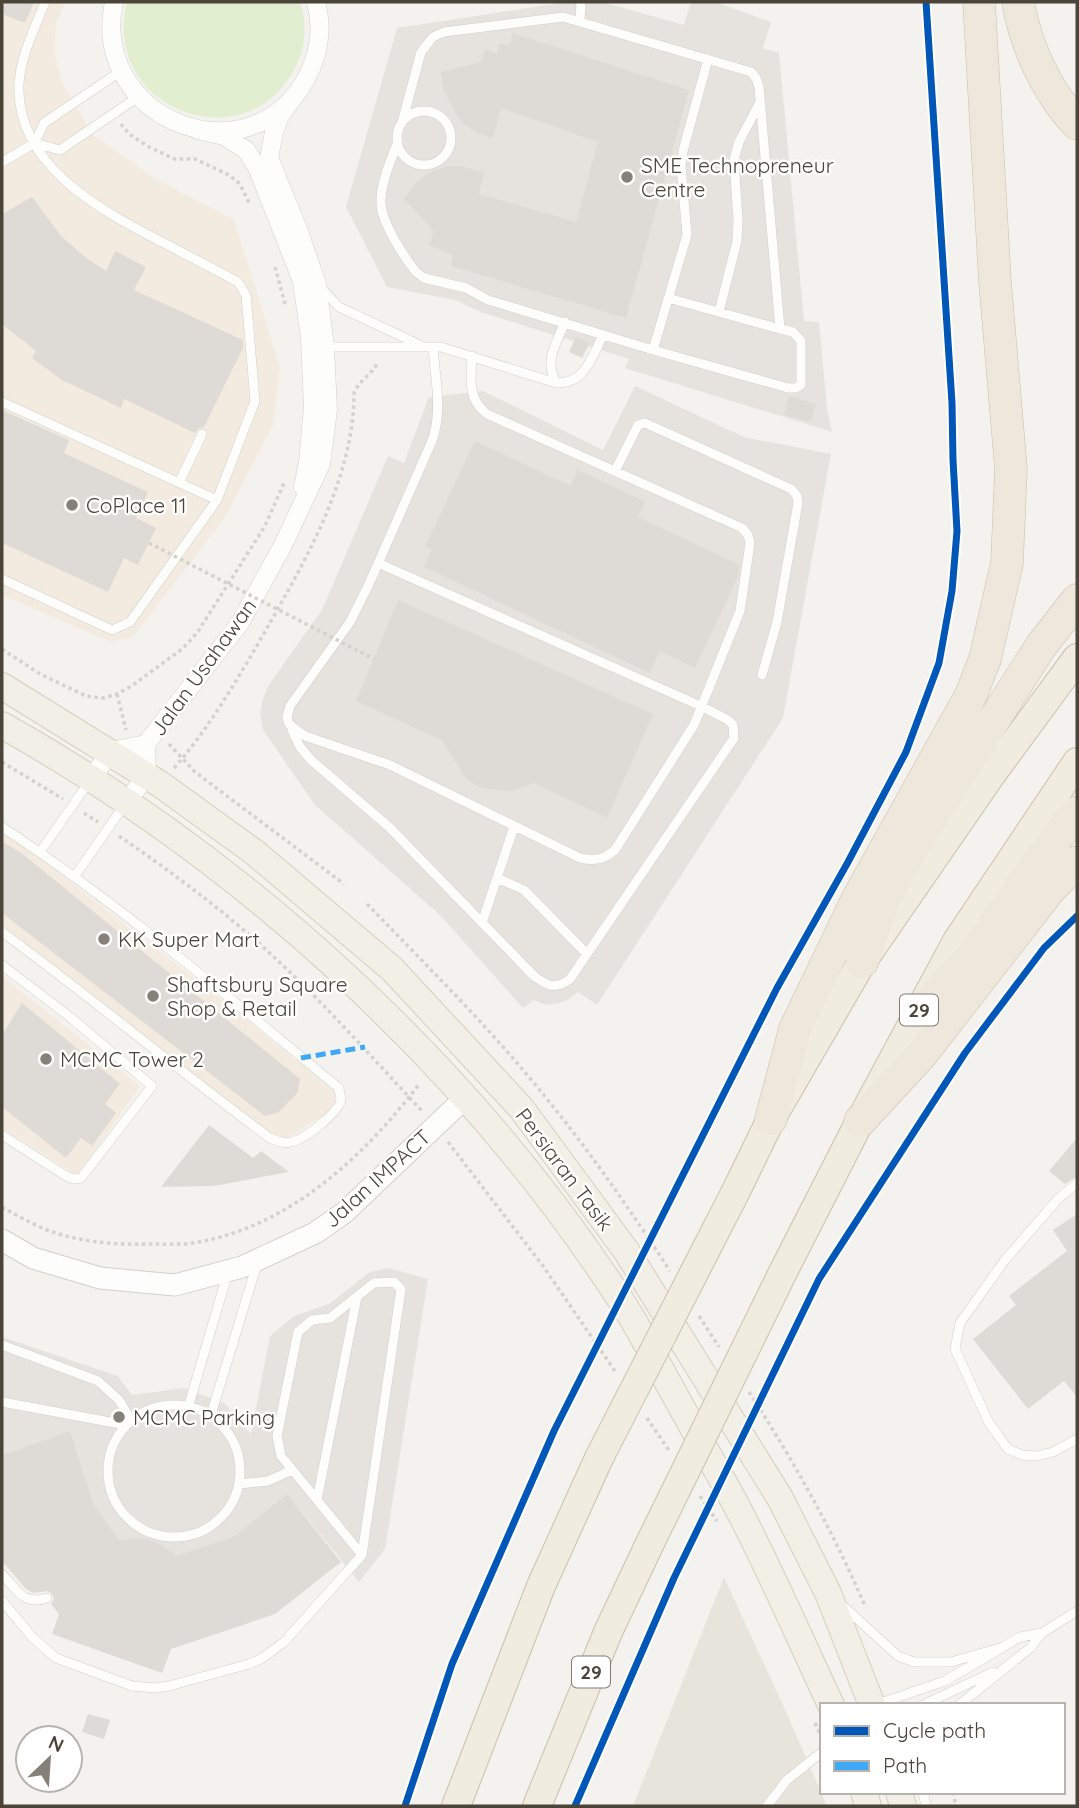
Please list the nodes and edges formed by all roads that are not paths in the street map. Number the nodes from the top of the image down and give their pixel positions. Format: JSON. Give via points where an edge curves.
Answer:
{"nodes":[{"id":1,"x":45,"y":2,"type":"edge"},
{"id":2,"x":114,"y":2,"type":"edge"},
{"id":3,"x":316,"y":2,"type":"edge"},
{"id":4,"x":580,"y":2,"type":"edge"},
{"id":5,"x":979,"y":2,"type":"edge"},
{"id":6,"x":1018,"y":2,"type":"edge"},
{"id":7,"x":580,"y":21,"type":"junction"},
{"id":8,"x":708,"y":60,"type":"junction"},
{"id":9,"x":121,"y":71,"type":"junction"},
{"id":10,"x":303,"y":84,"type":"junction"},
{"id":11,"x":138,"y":97,"type":"junction"},
{"id":12,"x":760,"y":101,"type":"junction"},
{"id":13,"x":402,"y":123,"type":"junction"},
{"id":14,"x":1077,"y":124,"type":"edge"},
{"id":15,"x":198,"y":130,"type":"junction"},
{"id":16,"x":398,"y":141,"type":"junction"},
{"id":17,"x":35,"y":143,"type":"junction"},
{"id":18,"x":2,"y":162,"type":"edge"},
{"id":19,"x":317,"y":284,"type":"junction"},
{"id":20,"x":668,"y":298,"type":"junction"},
{"id":21,"x":719,"y":312,"type":"junction"},
{"id":22,"x":565,"y":322,"type":"junction"},
{"id":23,"x":780,"y":329,"type":"junction"},
{"id":24,"x":603,"y":335,"type":"junction"},
{"id":25,"x":318,"y":343,"type":"junction"},
{"id":26,"x":421,"y":346,"type":"junction"},
{"id":27,"x":433,"y":347,"type":"junction"},
{"id":28,"x":653,"y":350,"type":"junction"},
{"id":29,"x":472,"y":356,"type":"junction"},
{"id":30,"x":556,"y":383,"type":"junction"},
{"id":31,"x":2,"y":402,"type":"edge"},
{"id":32,"x":202,"y":433,"type":"dead end"},
{"id":33,"x":615,"y":471,"type":"junction"},
{"id":34,"x":179,"y":482,"type":"junction"},
{"id":35,"x":217,"y":500,"type":"junction"},
{"id":36,"x":378,"y":564,"type":"junction"},
{"id":37,"x":2,"y":579,"type":"edge"},
{"id":38,"x":1077,"y":600,"type":"edge"},
{"id":39,"x":1077,"y":658,"type":"edge"},
{"id":40,"x":762,"y":675,"type":"dead end"},
{"id":41,"x":2,"y":686,"type":"edge"},
{"id":42,"x":703,"y":707,"type":"junction"},
{"id":43,"x":2,"y":725,"type":"edge"},
{"id":44,"x":293,"y":728,"type":"junction"},
{"id":45,"x":129,"y":747,"type":"junction"},
{"id":46,"x":1077,"y":762,"type":"edge"},
{"id":47,"x":147,"y":775,"type":"junction"},
{"id":48,"x":91,"y":779,"type":"junction"},
{"id":49,"x":126,"y":803,"type":"junction"},
{"id":50,"x":1077,"y":812,"type":"edge"},
{"id":51,"x":2,"y":827,"type":"edge"},
{"id":52,"x":514,"y":827,"type":"junction"},
{"id":53,"x":40,"y":852,"type":"junction"},
{"id":54,"x":1077,"y":862,"type":"edge"},
{"id":55,"x":75,"y":876,"type":"junction"},
{"id":56,"x":498,"y":878,"type":"junction"},
{"id":57,"x":482,"y":923,"type":"junction"},
{"id":58,"x":2,"y":932,"type":"edge"},
{"id":59,"x":587,"y":954,"type":"junction"},
{"id":60,"x":862,"y":962,"type":"junction"},
{"id":61,"x":2,"y":965,"type":"edge"},
{"id":62,"x":918,"y":1012,"type":"junction"},
{"id":63,"x":466,"y":1097,"type":"junction"},
{"id":64,"x":771,"y":1119,"type":"junction"},
{"id":65,"x":860,"y":1121,"type":"junction"},
{"id":66,"x":2,"y":1135,"type":"edge"},
{"id":67,"x":1077,"y":1183,"type":"edge"},
{"id":68,"x":2,"y":1240,"type":"edge"},
{"id":69,"x":259,"y":1259,"type":"junction"},
{"id":70,"x":228,"y":1271,"type":"junction"},
{"id":71,"x":356,"y":1297,"type":"junction"},
{"id":72,"x":2,"y":1345,"type":"edge"},
{"id":73,"x":2,"y":1402,"type":"edge"},
{"id":74,"x":188,"y":1408,"type":"junction"},
{"id":75,"x":211,"y":1418,"type":"junction"},
{"id":76,"x":128,"y":1422,"type":"junction"},
{"id":77,"x":1077,"y":1439,"type":"edge"},
{"id":78,"x":292,"y":1470,"type":"junction"},
{"id":79,"x":239,"y":1484,"type":"junction"},
{"id":80,"x":317,"y":1500,"type":"junction"},
{"id":81,"x":362,"y":1555,"type":"junction"},
{"id":82,"x":2,"y":1574,"type":"edge"},
{"id":83,"x":828,"y":1593,"type":"junction"},
{"id":84,"x":47,"y":1598,"type":"dead end"},
{"id":85,"x":2,"y":1601,"type":"edge"},
{"id":86,"x":1077,"y":1611,"type":"edge"},
{"id":87,"x":1042,"y":1633,"type":"junction"},
{"id":88,"x":1003,"y":1647,"type":"junction"},
{"id":89,"x":1013,"y":1661,"type":"junction"},
{"id":90,"x":830,"y":1703,"type":"edge"},
{"id":91,"x":873,"y":1703,"type":"edge"},
{"id":92,"x":880,"y":1703,"type":"edge"},
{"id":93,"x":927,"y":1703,"type":"edge"},
{"id":94,"x":961,"y":1703,"type":"edge"},
{"id":95,"x":820,"y":1751,"type":"edge"},
{"id":96,"x":456,"y":1806,"type":"edge"},
{"id":97,"x":537,"y":1806,"type":"edge"},
{"id":98,"x":767,"y":1806,"type":"edge"}],
"edges":[{"from":1,"to":17,"type":"lane","via":[[19,82],[22,117]]},
{"from":2,"to":9,"type":"street","via":[[111,33]]},
{"from":3,"to":10,"type":"street","via":[[319,38]]},
{"from":4,"to":7,"type":"lane"},
{"from":5,"to":64,"type":"highway","via":[[995,282],[1012,469],[1007,563],[985,659],[971,695],[858,898],[795,1029]]},
{"from":6,"to":14,"type":"highway","via":[[1034,57]]},
{"from":7,"to":8,"type":"lane"},
{"from":7,"to":13,"type":"lane","via":[[563,17],[433,37],[421,51]]},
{"from":8,"to":12,"type":"lane","via":[[751,72],[757,78]]},
{"from":8,"to":20,"type":"lane","via":[[683,151],[687,234]]},
{"from":9,"to":11,"type":"street"},
{"from":9,"to":17,"type":"lane","via":[[44,123]]},
{"from":10,"to":15,"type":"street","via":[[279,109],[249,126]]},
{"from":10,"to":19,"type":"street","name":"Jalan Usahawan","via":[[280,116],[269,158]]},
{"from":11,"to":15,"type":"street","name":"Jalan Usahawan","via":[[172,121]]},
{"from":11,"to":17,"type":"lane","via":[[60,150]]},
{"from":12,"to":21,"type":"lane","via":[[734,160],[737,241]]},
{"from":12,"to":23,"type":"lane"},
{"from":13,"to":16,"type":"lane"},
{"from":13,"to":16,"type":"lane","via":[[415,112],[431,111],[445,120],[451,144],[442,158],[419,164],[404,156]]},
{"from":15,"to":25,"type":"street","name":"Jalan Usahawan","via":[[234,141],[257,167],[302,281]]},
{"from":16,"to":22,"type":"lane","via":[[381,204],[383,216],[416,272],[488,300]]},
{"from":17,"to":18,"type":"lane"},
{"from":17,"to":35,"type":"lane","via":[[74,191],[107,214],[239,282],[246,295],[255,401]]},
{"from":19,"to":25,"type":"street","name":"Jalan Usahawan"},
{"from":19,"to":26,"type":"lane","via":[[340,307]]},
{"from":20,"to":21,"type":"lane"},
{"from":20,"to":28,"type":"lane"},
{"from":21,"to":23,"type":"lane"},
{"from":22,"to":24,"type":"lane"},
{"from":22,"to":30,"type":"lane","via":[[549,366]]},
{"from":23,"to":28,"type":"lane","via":[[793,332],[801,341],[803,380],[796,388]]},
{"from":24,"to":28,"type":"lane"},
{"from":24,"to":30,"type":"lane","via":[[584,372],[566,383]]},
{"from":25,"to":26,"type":"lane"},
{"from":25,"to":45,"type":"street","name":"Jalan Usahawan","via":[[308,462],[297,515],[283,545],[240,623]]},
{"from":26,"to":27,"type":"lane"},
{"from":27,"to":29,"type":"lane"},
{"from":27,"to":36,"type":"lane","via":[[437,426]]},
{"from":29,"to":30,"type":"lane"},
{"from":29,"to":33,"type":"lane","via":[[471,391],[486,414]]},
{"from":31,"to":34,"type":"lane"},
{"from":32,"to":34,"type":"lane"},
{"from":33,"to":40,"type":"lane","via":[[638,425],[645,423],[797,496],[777,622]]},
{"from":33,"to":42,"type":"lane","via":[[742,528],[748,535],[740,611]]},
{"from":34,"to":35,"type":"lane"},
{"from":35,"to":37,"type":"lane","via":[[130,622],[121,628],[112,630]]},
{"from":36,"to":42,"type":"lane"},
{"from":36,"to":44,"type":"lane","via":[[350,622],[290,706],[287,716]]},
{"from":38,"to":60,"type":"highway","via":[[1041,646],[909,853],[884,900]]},
{"from":39,"to":60,"type":"highway"},
{"from":41,"to":45,"type":"main road","name":"Persiaran Tasik"},
{"from":42,"to":52,"type":"lane","via":[[615,850],[605,858],[580,858]]},
{"from":42,"to":59,"type":"lane","via":[[728,720],[734,738]]},
{"from":43,"to":48,"type":"main road","name":"Persiaran Tasik"},
{"from":44,"to":52,"type":"lane","via":[[305,737],[390,765]]},
{"from":44,"to":57,"type":"lane","via":[[311,760],[389,827]]},
{"from":45,"to":47,"type":"main road","name":"Persiaran Tasik"},
{"from":45,"to":47,"type":"street","name":"Jalan Usahawan"},
{"from":45,"to":48,"type":"street"},
{"from":46,"to":62,"type":"highway","number":"29","via":[[978,909]]},
{"from":47,"to":49,"type":"street"},
{"from":47,"to":83,"type":"main road","name":"Persiaran Tasik","via":[[254,852],[392,969],[521,1108],[627,1252],[780,1498]]},
{"from":48,"to":49,"type":"main road","name":"Persiaran Tasik"},
{"from":48,"to":53,"type":"lane"},
{"from":49,"to":55,"type":"lane"},
{"from":49,"to":63,"type":"main road","name":"Persiaran Tasik","via":[[185,843],[334,965]]},
{"from":50,"to":62,"type":"highway","via":[[975,953]]},
{"from":51,"to":53,"type":"lane"},
{"from":52,"to":56,"type":"lane"},
{"from":53,"to":55,"type":"lane"},
{"from":54,"to":65,"type":"highway","via":[[1044,897],[921,1055]]},
{"from":55,"to":58,"type":"lane","via":[[339,1088],[341,1098],[331,1116],[294,1141],[270,1138]]},
{"from":56,"to":57,"type":"lane"},
{"from":56,"to":59,"type":"lane","via":[[524,890]]},
{"from":57,"to":59,"type":"lane","via":[[534,976],[554,987],[570,979]]},
{"from":60,"to":64,"type":"highway"},
{"from":61,"to":66,"type":"lane","via":[[152,1086],[81,1178],[66,1176]]},
{"from":62,"to":65,"type":"highway","number":"29"},
{"from":63,"to":69,"type":"street","name":"Jalan IMPACT","via":[[344,1213],[315,1233]]},
{"from":63,"to":90,"type":"main road","name":"Persiaran Tasik","via":[[570,1227],[624,1306],[735,1504]]},
{"from":64,"to":96,"type":"highway","bridge":true,"via":[[599,1458],[541,1586]]},
{"from":65,"to":97,"type":"highway","number":"29","bridge":true,"via":[[608,1632]]},
{"from":67,"to":77,"type":"lane","via":[[1005,1260],[960,1323],[955,1349],[989,1423],[1008,1449],[1037,1456]]},
{"from":68,"to":70,"type":"street","name":"Jalan IMPACT","via":[[33,1258],[100,1278],[175,1285]]},
{"from":69,"to":70,"type":"street","name":"Jalan IMPACT"},
{"from":69,"to":75,"type":"lane"},
{"from":70,"to":74,"type":"lane"},
{"from":71,"to":78,"type":"lane","via":[[330,1318],[312,1320],[298,1332],[277,1436],[281,1456]]},
{"from":71,"to":80,"type":"lane"},
{"from":71,"to":81,"type":"lane","via":[[382,1281],[394,1282],[401,1289]]},
{"from":72,"to":76,"type":"lane","via":[[98,1381],[119,1400]]},
{"from":73,"to":76,"type":"lane"},
{"from":74,"to":75,"type":"lane"},
{"from":74,"to":76,"type":"lane","via":[[158,1406]]},
{"from":75,"to":79,"type":"lane","via":[[238,1448]]},
{"from":76,"to":79,"type":"lane","via":[[112,1449],[108,1483],[121,1509],[146,1528],[175,1536],[206,1531],[229,1509]]},
{"from":78,"to":79,"type":"lane","via":[[268,1481]]},
{"from":78,"to":80,"type":"lane"},
{"from":80,"to":81,"type":"lane"},
{"from":81,"to":85,"type":"lane","via":[[271,1652],[250,1664],[162,1687],[132,1686],[57,1658]]},
{"from":82,"to":84,"type":"lane","via":[[28,1600]]},
{"from":83,"to":88,"type":"lane","via":[[881,1643],[914,1662],[951,1662]]},
{"from":83,"to":91,"type":"main road","name":"Persiaran Tasik"},
{"from":86,"to":87,"type":"lane"},
{"from":87,"to":88,"type":"lane","via":[[1020,1637]]},
{"from":87,"to":89,"type":"lane"},
{"from":88,"to":92,"type":"lane","via":[[945,1681]]},
{"from":89,"to":93,"type":"lane"},
{"from":89,"to":94,"type":"lane"},
{"from":95,"to":98,"type":"lane","via":[[787,1780]]}]}
